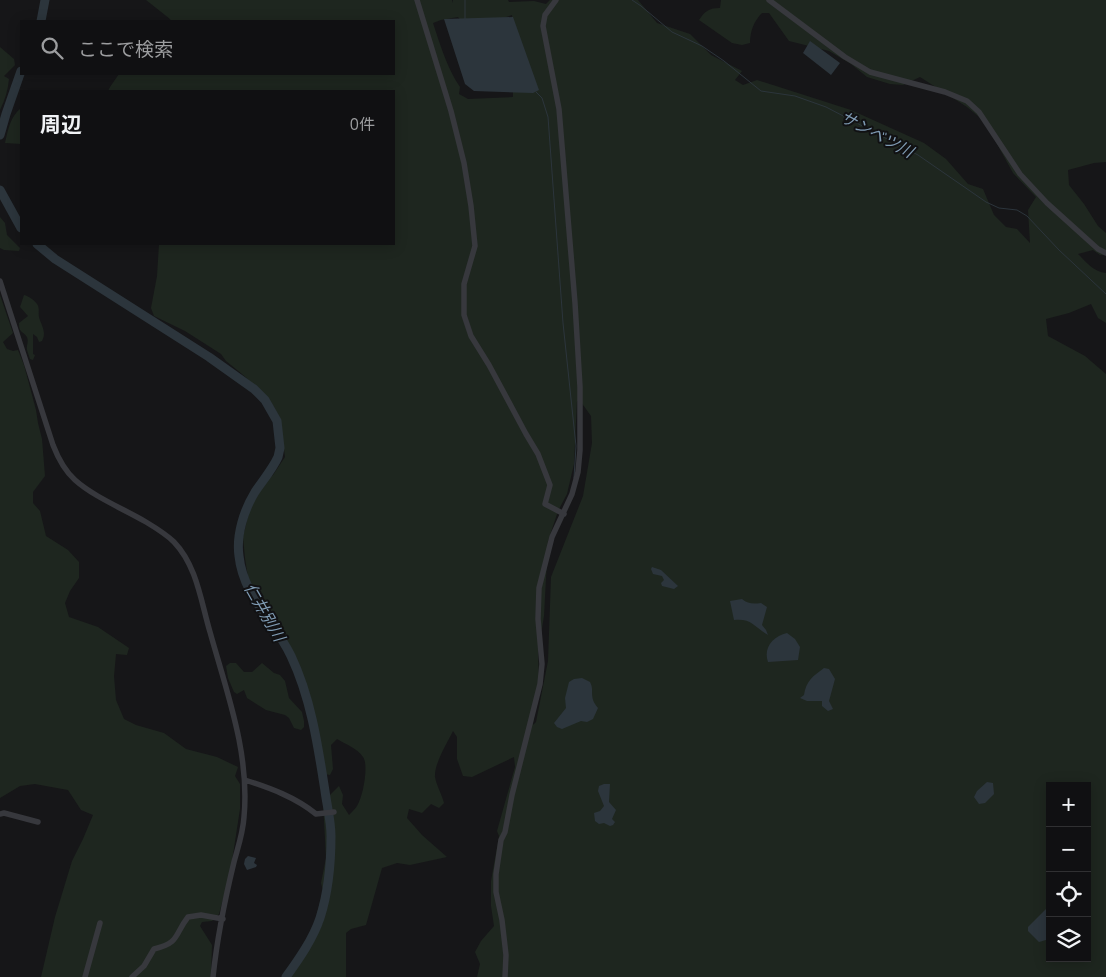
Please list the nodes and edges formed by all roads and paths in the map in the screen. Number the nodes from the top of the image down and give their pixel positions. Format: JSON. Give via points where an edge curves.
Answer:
{"nodes":[{"id":1,"x":417,"y":0,"type":"edge"},
{"id":2,"x":556,"y":0,"type":"edge"},
{"id":3,"x":769,"y":0,"type":"edge"},
{"id":4,"x":1106,"y":253,"type":"edge"},
{"id":5,"x":0,"y":281,"type":"edge"},
{"id":6,"x":564,"y":514,"type":"junction"},
{"id":7,"x":245,"y":780,"type":"junction"},
{"id":8,"x":334,"y":812,"type":"dead end"},
{"id":9,"x":0,"y":814,"type":"edge"},
{"id":10,"x":38,"y":822,"type":"dead end"},
{"id":11,"x":223,"y":918,"type":"junction"},
{"id":12,"x":100,"y":922,"type":"dead end"},
{"id":13,"x":85,"y":977,"type":"edge"},
{"id":14,"x":132,"y":977,"type":"edge"},
{"id":15,"x":213,"y":977,"type":"edge"},
{"id":16,"x":505,"y":977,"type":"edge"}],
"edges":[{"from":1,"to":6,"type":"street","via":[[451,111],[471,206],[475,246],[464,284],[463,302],[468,328],[538,454],[550,485],[546,504]]},
{"from":2,"to":6,"type":"street","via":[[543,26],[560,109],[580,387],[578,472]]},
{"from":3,"to":4,"type":"street","via":[[870,72],[967,101],[980,112],[1014,166],[1047,204]]},
{"from":5,"to":7,"type":"street","via":[[53,445],[66,470],[87,489],[160,530],[181,550],[190,566],[238,733]]},
{"from":6,"to":16,"type":"street","via":[[552,537],[539,588],[540,684],[501,840],[496,874],[506,955]]},
{"from":7,"to":8,"type":"street","via":[[279,792],[316,814]]},
{"from":7,"to":11,"type":"street","via":[[244,818]]},
{"from":9,"to":10,"type":"street"},
{"from":11,"to":14,"type":"street","via":[[188,917],[173,941],[154,949],[144,966]]},
{"from":11,"to":15,"type":"street"},
{"from":12,"to":13,"type":"street"}]}
